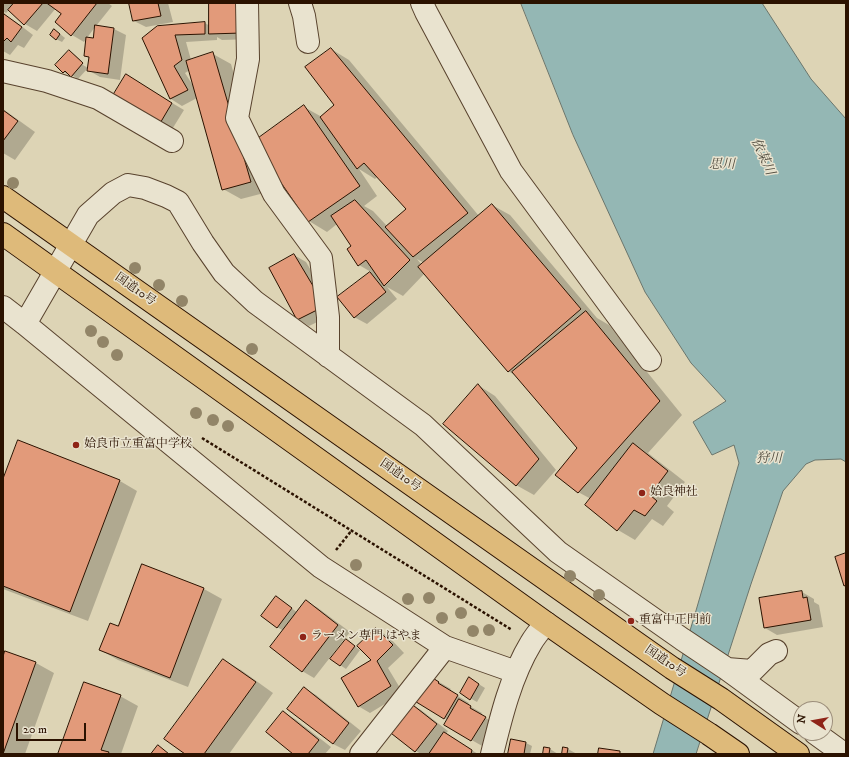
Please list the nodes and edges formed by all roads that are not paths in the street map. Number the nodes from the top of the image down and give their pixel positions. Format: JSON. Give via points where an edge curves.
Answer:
{"nodes":[{"id":1,"x":247,"y":3,"type":"edge"},
{"id":2,"x":300,"y":3,"type":"edge"},
{"id":3,"x":422,"y":3,"type":"edge"},
{"id":4,"x":308,"y":42,"type":"dead end"},
{"id":5,"x":3,"y":71,"type":"edge"},
{"id":6,"x":172,"y":141,"type":"dead end"},
{"id":7,"x":3,"y":197,"type":"edge"},
{"id":8,"x":3,"y":234,"type":"edge"},
{"id":9,"x":71,"y":244,"type":"junction"},
{"id":10,"x":56,"y":271,"type":"junction"},
{"id":11,"x":3,"y":307,"type":"edge"},
{"id":12,"x":25,"y":324,"type":"junction"},
{"id":13,"x":328,"y":356,"type":"junction"},
{"id":14,"x":650,"y":360,"type":"dead end"},
{"id":15,"x":546,"y":623,"type":"junction"},
{"id":16,"x":445,"y":647,"type":"junction"},
{"id":17,"x":776,"y":651,"type":"dead end"},
{"id":18,"x":727,"y":669,"type":"junction"},
{"id":19,"x":516,"y":672,"type":"junction"},
{"id":20,"x":793,"y":717,"type":"edge"},
{"id":21,"x":826,"y":741,"type":"edge"},
{"id":22,"x":361,"y":754,"type":"edge"},
{"id":23,"x":492,"y":754,"type":"edge"},
{"id":24,"x":738,"y":754,"type":"edge"},
{"id":25,"x":798,"y":754,"type":"edge"},
{"id":26,"x":844,"y":754,"type":"edge"}],
"edges":[{"from":1,"to":13,"type":"street","via":[[248,59],[237,118],[274,194],[321,258],[328,316]]},
{"from":2,"to":4,"type":"street"},
{"from":3,"to":14,"type":"street","via":[[511,171]]},
{"from":5,"to":6,"type":"street","via":[[47,81],[98,98]]},
{"from":7,"to":9,"type":"highway","name":"国道10号"},
{"from":8,"to":10,"type":"highway"},
{"from":9,"to":10,"type":"street"},
{"from":9,"to":13,"type":"street","via":[[88,215],[113,193],[128,185],[166,196],[178,202],[224,273],[254,302]]},
{"from":9,"to":25,"type":"highway","name":"国道10号"},
{"from":10,"to":12,"type":"street"},
{"from":10,"to":15,"type":"highway"},
{"from":11,"to":12,"type":"street"},
{"from":12,"to":16,"type":"street","via":[[321,568]]},
{"from":13,"to":18,"type":"street","via":[[423,425],[558,552]]},
{"from":15,"to":19,"type":"street","via":[[532,642]]},
{"from":15,"to":24,"type":"highway"},
{"from":16,"to":19,"type":"street"},
{"from":16,"to":22,"type":"street"},
{"from":17,"to":18,"type":"street","via":[[769,654],[752,671]]},
{"from":18,"to":20,"type":"street"},
{"from":19,"to":23,"type":"street"},
{"from":21,"to":26,"type":"street"}]}
